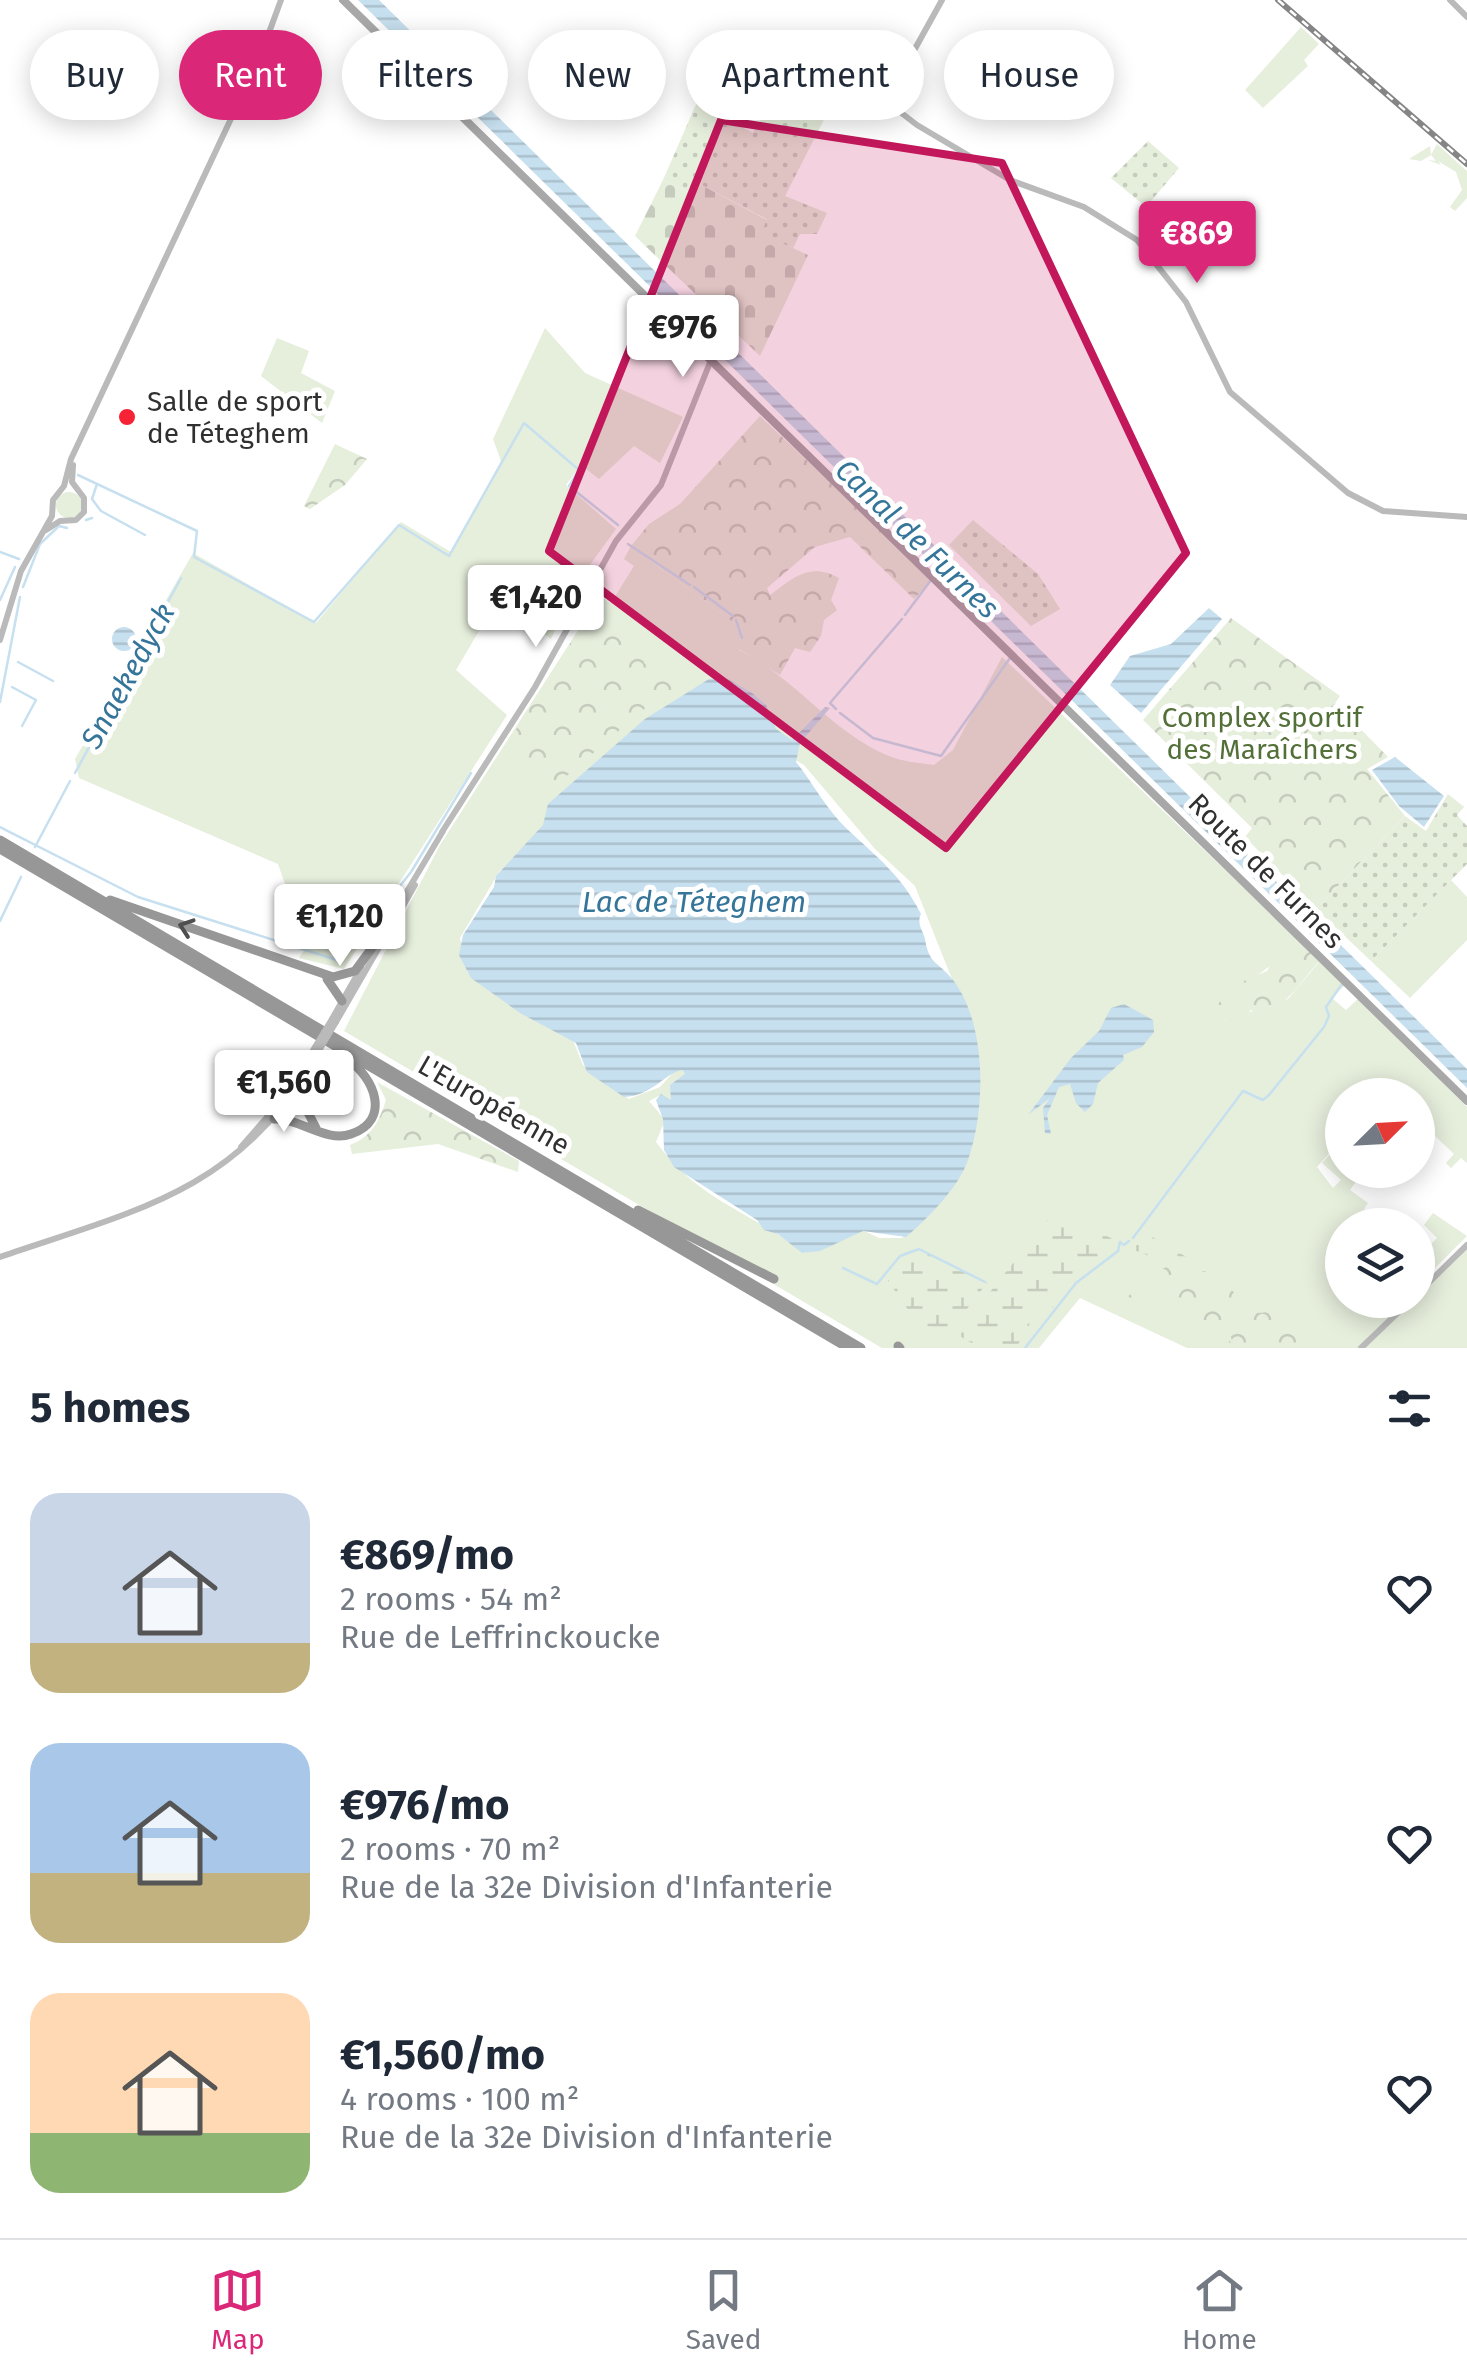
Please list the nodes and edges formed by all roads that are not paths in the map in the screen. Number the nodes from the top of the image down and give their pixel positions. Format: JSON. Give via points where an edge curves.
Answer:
{"nodes":[{"id":1,"x":282,"y":0,"type":"edge"},
{"id":2,"x":346,"y":0,"type":"edge"},
{"id":3,"x":942,"y":0,"type":"edge"},
{"id":4,"x":1453,"y":0,"type":"edge"},
{"id":5,"x":1467,"y":14,"type":"edge"},
{"id":6,"x":711,"y":359,"type":"junction"},
{"id":7,"x":82,"y":440,"type":"junction"},
{"id":8,"x":62,"y":490,"type":"junction"},
{"id":9,"x":76,"y":490,"type":"junction"},
{"id":10,"x":54,"y":510,"type":"junction"},
{"id":11,"x":1467,"y":517,"type":"edge"},
{"id":12,"x":62,"y":520,"type":"junction"},
{"id":13,"x":34,"y":542,"type":"junction"},
{"id":14,"x":0,"y":640,"type":"edge"},
{"id":15,"x":0,"y":840,"type":"edge"},
{"id":16,"x":436,"y":844,"type":"junction"},
{"id":17,"x":0,"y":849,"type":"edge"},
{"id":18,"x":52,"y":871,"type":"junction"},
{"id":19,"x":380,"y":936,"type":"junction"},
{"id":20,"x":311,"y":971,"type":"junction"},
{"id":21,"x":342,"y":1001,"type":"junction"},
{"id":22,"x":275,"y":1011,"type":"junction"},
{"id":23,"x":341,"y":1014,"type":"junction"},
{"id":24,"x":334,"y":1021,"type":"junction"},
{"id":25,"x":314,"y":1053,"type":"junction"},
{"id":26,"x":1467,"y":1099,"type":"edge"},
{"id":27,"x":269,"y":1120,"type":"junction"},
{"id":28,"x":322,"y":1132,"type":"junction"},
{"id":29,"x":548,"y":1164,"type":"junction"},
{"id":30,"x":1467,"y":1245,"type":"edge"},
{"id":31,"x":0,"y":1257,"type":"edge"},
{"id":32,"x":1435,"y":1276,"type":"edge"},
{"id":33,"x":774,"y":1278,"type":"dead end"},
{"id":34,"x":1392,"y":1318,"type":"edge"},
{"id":35,"x":848,"y":1348,"type":"edge"},
{"id":36,"x":862,"y":1348,"type":"edge"},
{"id":37,"x":1361,"y":1348,"type":"edge"}],
"edges":[{"from":1,"to":7,"type":"street"},
{"from":2,"to":6,"type":"main road","name":"Route de Furnes"},
{"from":3,"to":11,"type":"street","via":[[886,101],[1007,178],[1091,210],[1134,238],[1186,302],[1228,390],[1348,494],[1383,511]]},
{"from":4,"to":5,"type":"street"},
{"from":6,"to":16,"type":"street","via":[[661,485],[614,545]]},
{"from":6,"to":26,"type":"main road","name":"Route de Furnes"},
{"from":7,"to":8,"type":"street"},
{"from":7,"to":9,"type":"street","via":[[71,473]]},
{"from":8,"to":9,"type":"street"},
{"from":8,"to":10,"type":"street"},
{"from":9,"to":12,"type":"street","via":[[84,512]]},
{"from":10,"to":12,"type":"street"},
{"from":10,"to":13,"type":"street"},
{"from":12,"to":13,"type":"street"},
{"from":13,"to":14,"type":"street"},
{"from":15,"to":18,"type":"highway","name":"L'Européenne"},
{"from":16,"to":19,"type":"street"},
{"from":16,"to":23,"type":"street"},
{"from":17,"to":22,"type":"highway","name":"L'Européenne"},
{"from":20,"to":18,"type":"highway","one_way":true,"via":[[126,906]]},
{"from":18,"to":29,"type":"highway","name":"L'Européenne"},
{"from":19,"to":20,"type":"highway","via":[[349,975]]},
{"from":19,"to":21,"type":"street"},
{"from":20,"to":21,"type":"highway","via":[[332,982]]},
{"from":21,"to":23,"type":"street"},
{"from":21,"to":24,"type":"street"},
{"from":22,"to":28,"type":"highway","via":[[361,1069],[373,1085],[375,1108],[362,1128],[344,1136]]},
{"from":22,"to":35,"type":"highway","name":"L'Européenne"},
{"from":23,"to":24,"type":"street"},
{"from":24,"to":25,"type":"street","bridge":true},
{"from":25,"to":27,"type":"street"},
{"from":25,"to":28,"type":"highway","via":[[302,1101]]},
{"from":27,"to":28,"type":"highway"},
{"from":27,"to":31,"type":"street","via":[[241,1152],[208,1175],[134,1214]]},
{"from":29,"to":33,"type":"highway"},
{"from":29,"to":36,"type":"highway","name":"L'Européenne"},
{"from":30,"to":32,"type":"street"},
{"from":34,"to":37,"type":"street"}]}
